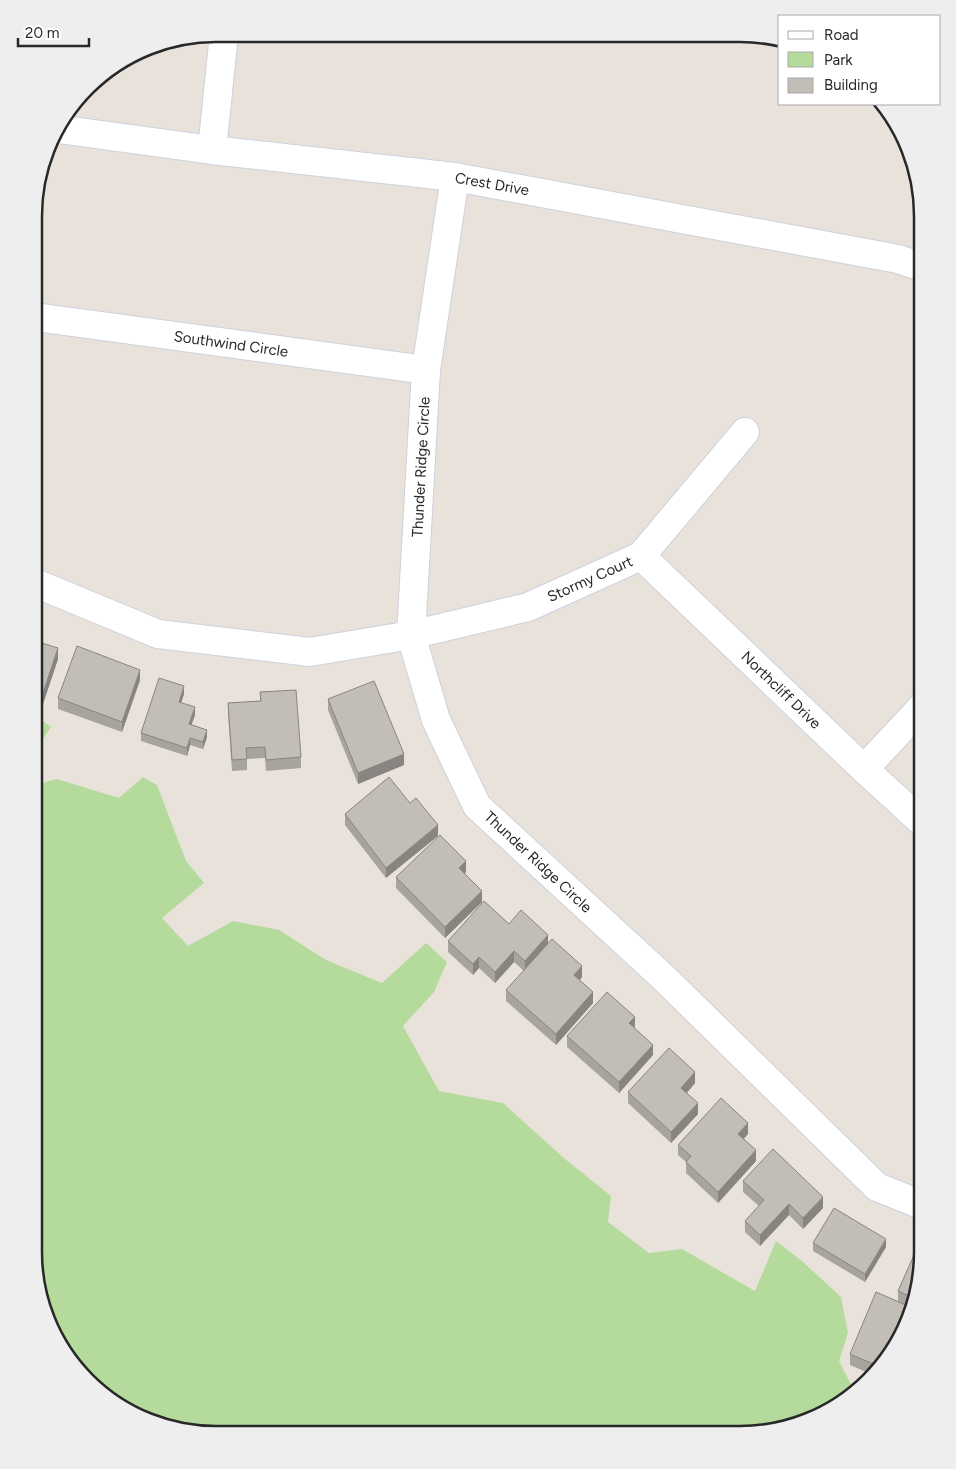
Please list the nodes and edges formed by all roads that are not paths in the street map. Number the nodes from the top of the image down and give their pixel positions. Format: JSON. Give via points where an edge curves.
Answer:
{"nodes":[{"id":1,"x":223,"y":42,"type":"edge"},
{"id":2,"x":66,"y":130,"type":"edge"},
{"id":3,"x":212,"y":150,"type":"junction"},
{"id":4,"x":455,"y":177,"type":"junction"},
{"id":5,"x":914,"y":264,"type":"edge"},
{"id":6,"x":42,"y":318,"type":"edge"},
{"id":7,"x":426,"y":370,"type":"junction"},
{"id":8,"x":745,"y":432,"type":"dead end"},
{"id":9,"x":641,"y":556,"type":"junction"},
{"id":10,"x":42,"y":586,"type":"edge"},
{"id":11,"x":412,"y":635,"type":"junction"},
{"id":12,"x":914,"y":716,"type":"edge"},
{"id":13,"x":864,"y":769,"type":"junction"},
{"id":14,"x":913,"y":814,"type":"edge"},
{"id":15,"x":913,"y":1201,"type":"edge"}],
"edges":[{"from":1,"to":3,"type":"street"},
{"from":2,"to":3,"type":"street","name":"Crest Drive"},
{"from":3,"to":4,"type":"street","name":"Crest Drive"},
{"from":4,"to":5,"type":"street","name":"Crest Drive"},
{"from":4,"to":7,"type":"street","name":"Thunder Ridge Circle"},
{"from":6,"to":7,"type":"street","name":"Southwind Circle"},
{"from":7,"to":11,"type":"street","name":"Thunder Ridge Circle"},
{"from":8,"to":9,"type":"street","name":"Stormy Court"},
{"from":9,"to":11,"type":"street","name":"Stormy Court","via":[[528,607]]},
{"from":9,"to":13,"type":"street","name":"Northcliff Drive"},
{"from":10,"to":11,"type":"street","via":[[158,634],[310,652]]},
{"from":11,"to":15,"type":"street","name":"Thunder Ridge Circle","via":[[436,720],[477,806],[664,978],[877,1187]]},
{"from":12,"to":13,"type":"street"},
{"from":13,"to":14,"type":"street","name":"Northcliff Drive"}]}
